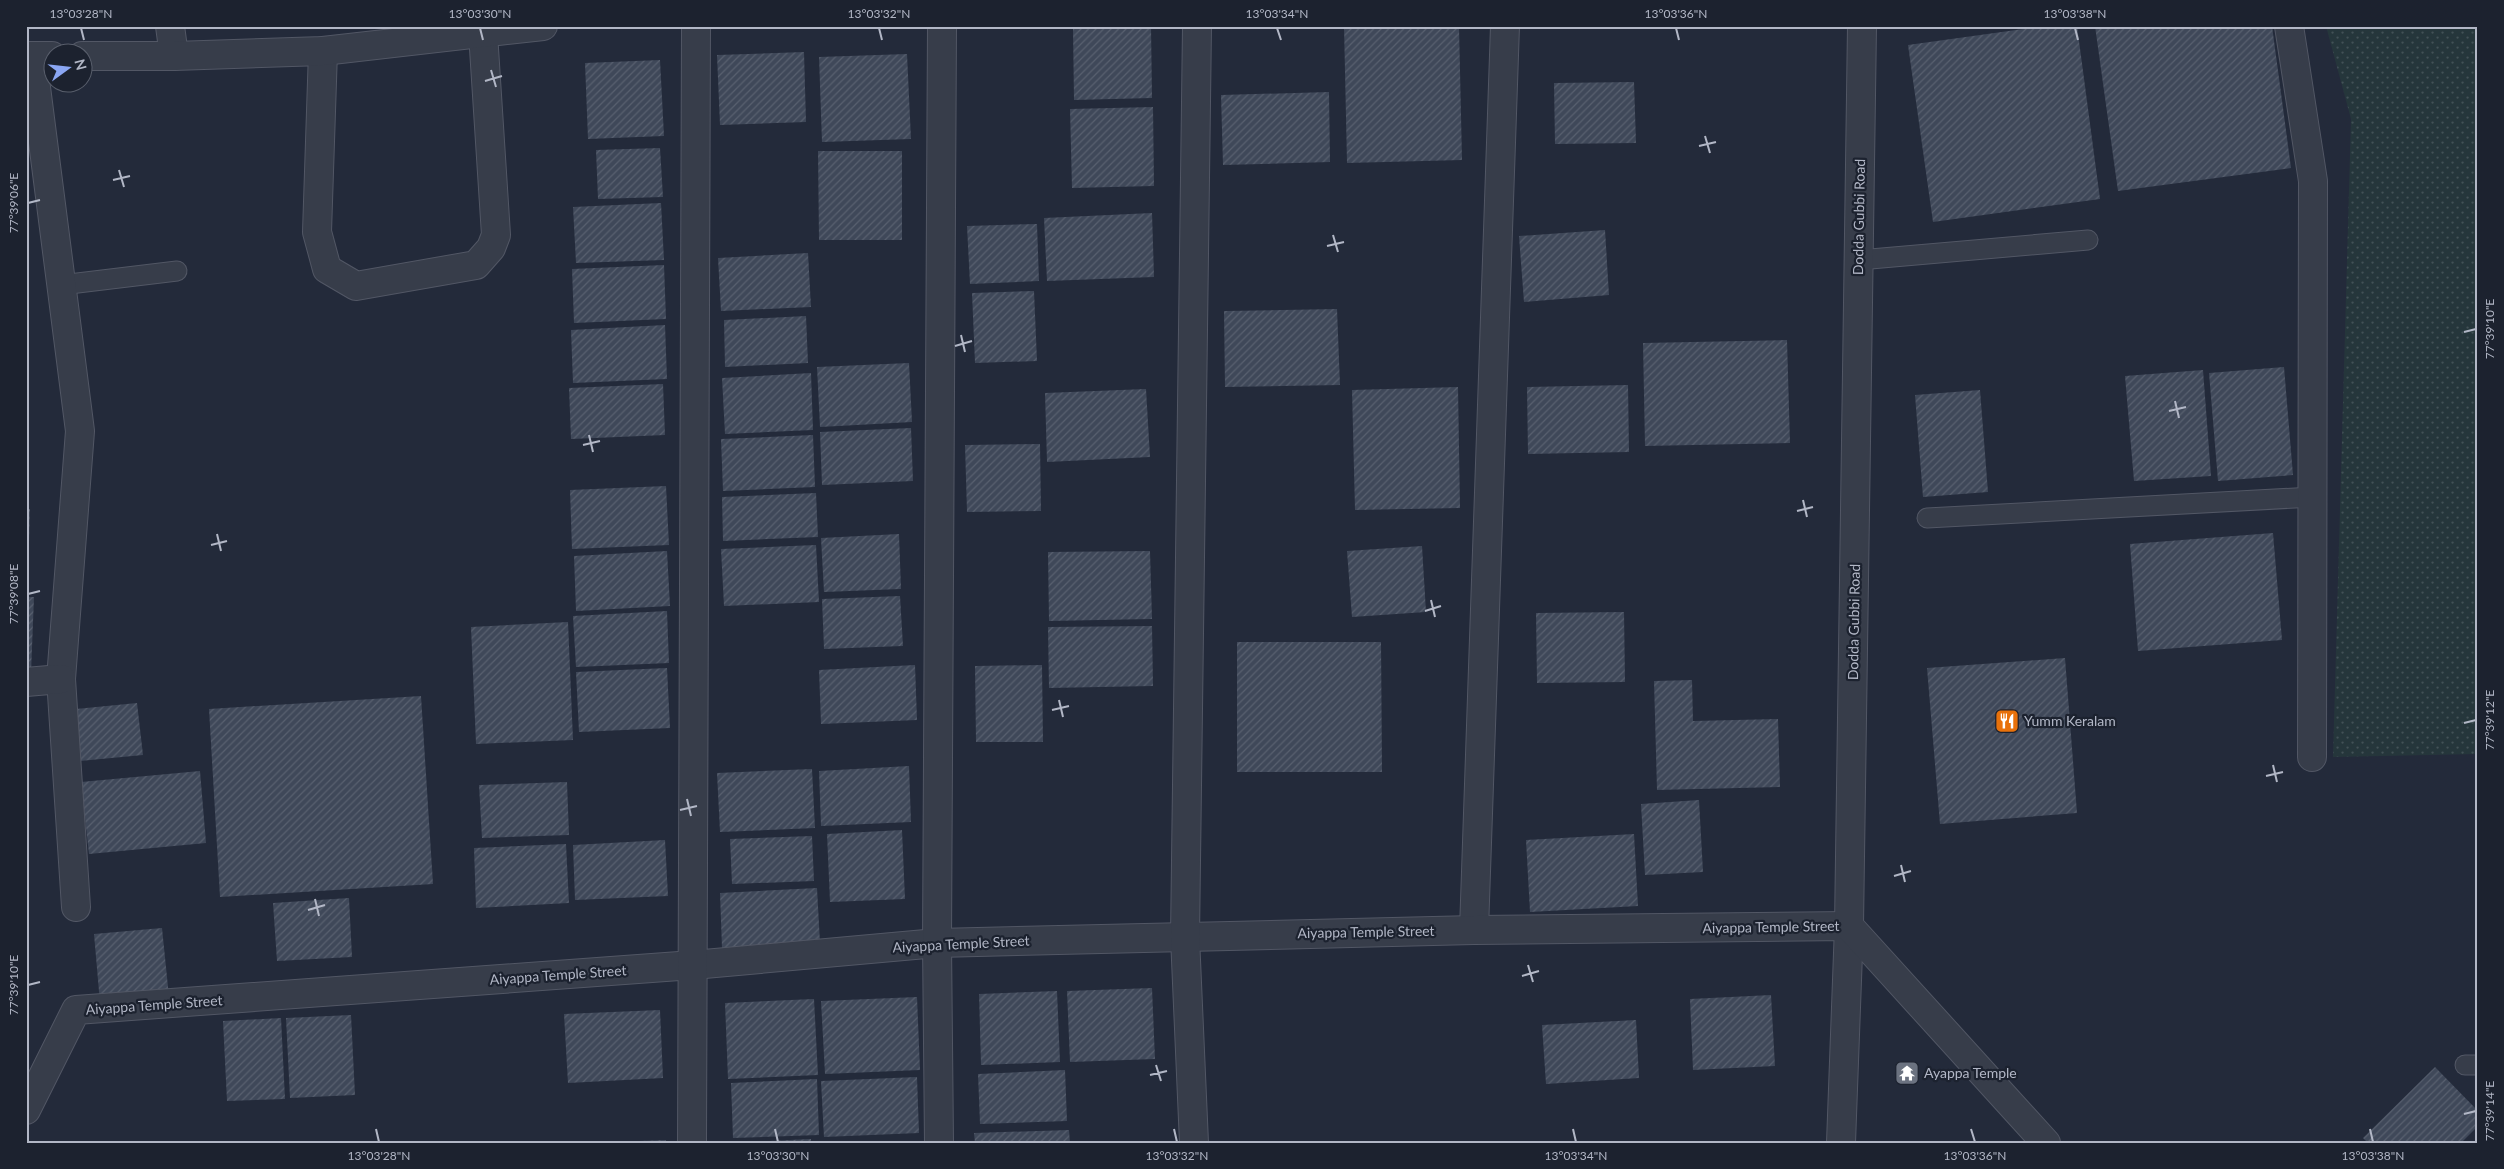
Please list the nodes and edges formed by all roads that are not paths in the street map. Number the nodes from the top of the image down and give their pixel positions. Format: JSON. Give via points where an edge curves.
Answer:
{"nodes":[{"id":1,"x":170,"y":26,"type":"edge"},
{"id":2,"x":542,"y":26,"type":"edge"},
{"id":3,"x":696,"y":26,"type":"edge"},
{"id":4,"x":942,"y":26,"type":"edge"},
{"id":5,"x":1197,"y":26,"type":"edge"},
{"id":6,"x":1505,"y":26,"type":"edge"},
{"id":7,"x":1862,"y":26,"type":"edge"},
{"id":8,"x":2288,"y":26,"type":"edge"},
{"id":9,"x":483,"y":33,"type":"junction"},
{"id":10,"x":323,"y":51,"type":"junction"},
{"id":11,"x":37,"y":56,"type":"edge"},
{"id":12,"x":92,"y":56,"type":"edge"},
{"id":13,"x":174,"y":56,"type":"junction"},
{"id":14,"x":2088,"y":240,"type":"dead end"},
{"id":15,"x":1859,"y":260,"type":"junction"},
{"id":16,"x":177,"y":271,"type":"dead end"},
{"id":17,"x":61,"y":285,"type":"junction"},
{"id":18,"x":2313,"y":497,"type":"junction"},
{"id":19,"x":1927,"y":518,"type":"dead end"},
{"id":20,"x":61,"y":679,"type":"junction"},
{"id":21,"x":26,"y":682,"type":"edge"},
{"id":22,"x":2312,"y":757,"type":"dead end"},
{"id":23,"x":76,"y":907,"type":"dead end"},
{"id":24,"x":1849,"y":926,"type":"junction"},
{"id":25,"x":1474,"y":930,"type":"junction"},
{"id":26,"x":1185,"y":937,"type":"junction"},
{"id":27,"x":936,"y":943,"type":"junction"},
{"id":28,"x":693,"y":964,"type":"junction"},
{"id":29,"x":26,"y":1110,"type":"edge"},
{"id":30,"x":692,"y":1143,"type":"edge"},
{"id":31,"x":939,"y":1143,"type":"edge"},
{"id":32,"x":1194,"y":1143,"type":"edge"},
{"id":33,"x":1841,"y":1143,"type":"edge"},
{"id":34,"x":2046,"y":1143,"type":"edge"}],
"edges":[{"from":1,"to":13,"type":"street"},
{"from":2,"to":9,"type":"street"},
{"from":3,"to":28,"type":"street"},
{"from":4,"to":27,"type":"street"},
{"from":5,"to":26,"type":"street"},
{"from":6,"to":25,"type":"street"},
{"from":7,"to":15,"type":"street","name":"Dodda Gubbi Road"},
{"from":8,"to":18,"type":"street","via":[[2313,182]]},
{"from":9,"to":10,"type":"street"},
{"from":9,"to":10,"type":"street","via":[[496,235],[490,248],[476,265],[356,286],[327,269],[317,232]]},
{"from":10,"to":13,"type":"street"},
{"from":11,"to":17,"type":"street"},
{"from":12,"to":13,"type":"street"},
{"from":14,"to":15,"type":"lane"},
{"from":15,"to":24,"type":"street","name":"Dodda Gubbi Road"},
{"from":16,"to":17,"type":"lane"},
{"from":17,"to":20,"type":"street","via":[[80,431]]},
{"from":18,"to":19,"type":"lane"},
{"from":18,"to":22,"type":"street"},
{"from":20,"to":21,"type":"street"},
{"from":20,"to":23,"type":"street"},
{"from":24,"to":25,"type":"street","name":"Aiyappa Temple Street"},
{"from":24,"to":33,"type":"street","name":"Dodda Gubbi Road"},
{"from":24,"to":34,"type":"street"},
{"from":25,"to":26,"type":"street","name":"Aiyappa Temple Street"},
{"from":26,"to":27,"type":"street","name":"Aiyappa Temple Street"},
{"from":26,"to":32,"type":"street"},
{"from":27,"to":28,"type":"street","name":"Aiyappa Temple Street"},
{"from":27,"to":31,"type":"street"},
{"from":28,"to":29,"type":"street","name":"Aiyappa Temple Street","via":[[76,1010]]},
{"from":28,"to":30,"type":"street"}]}
